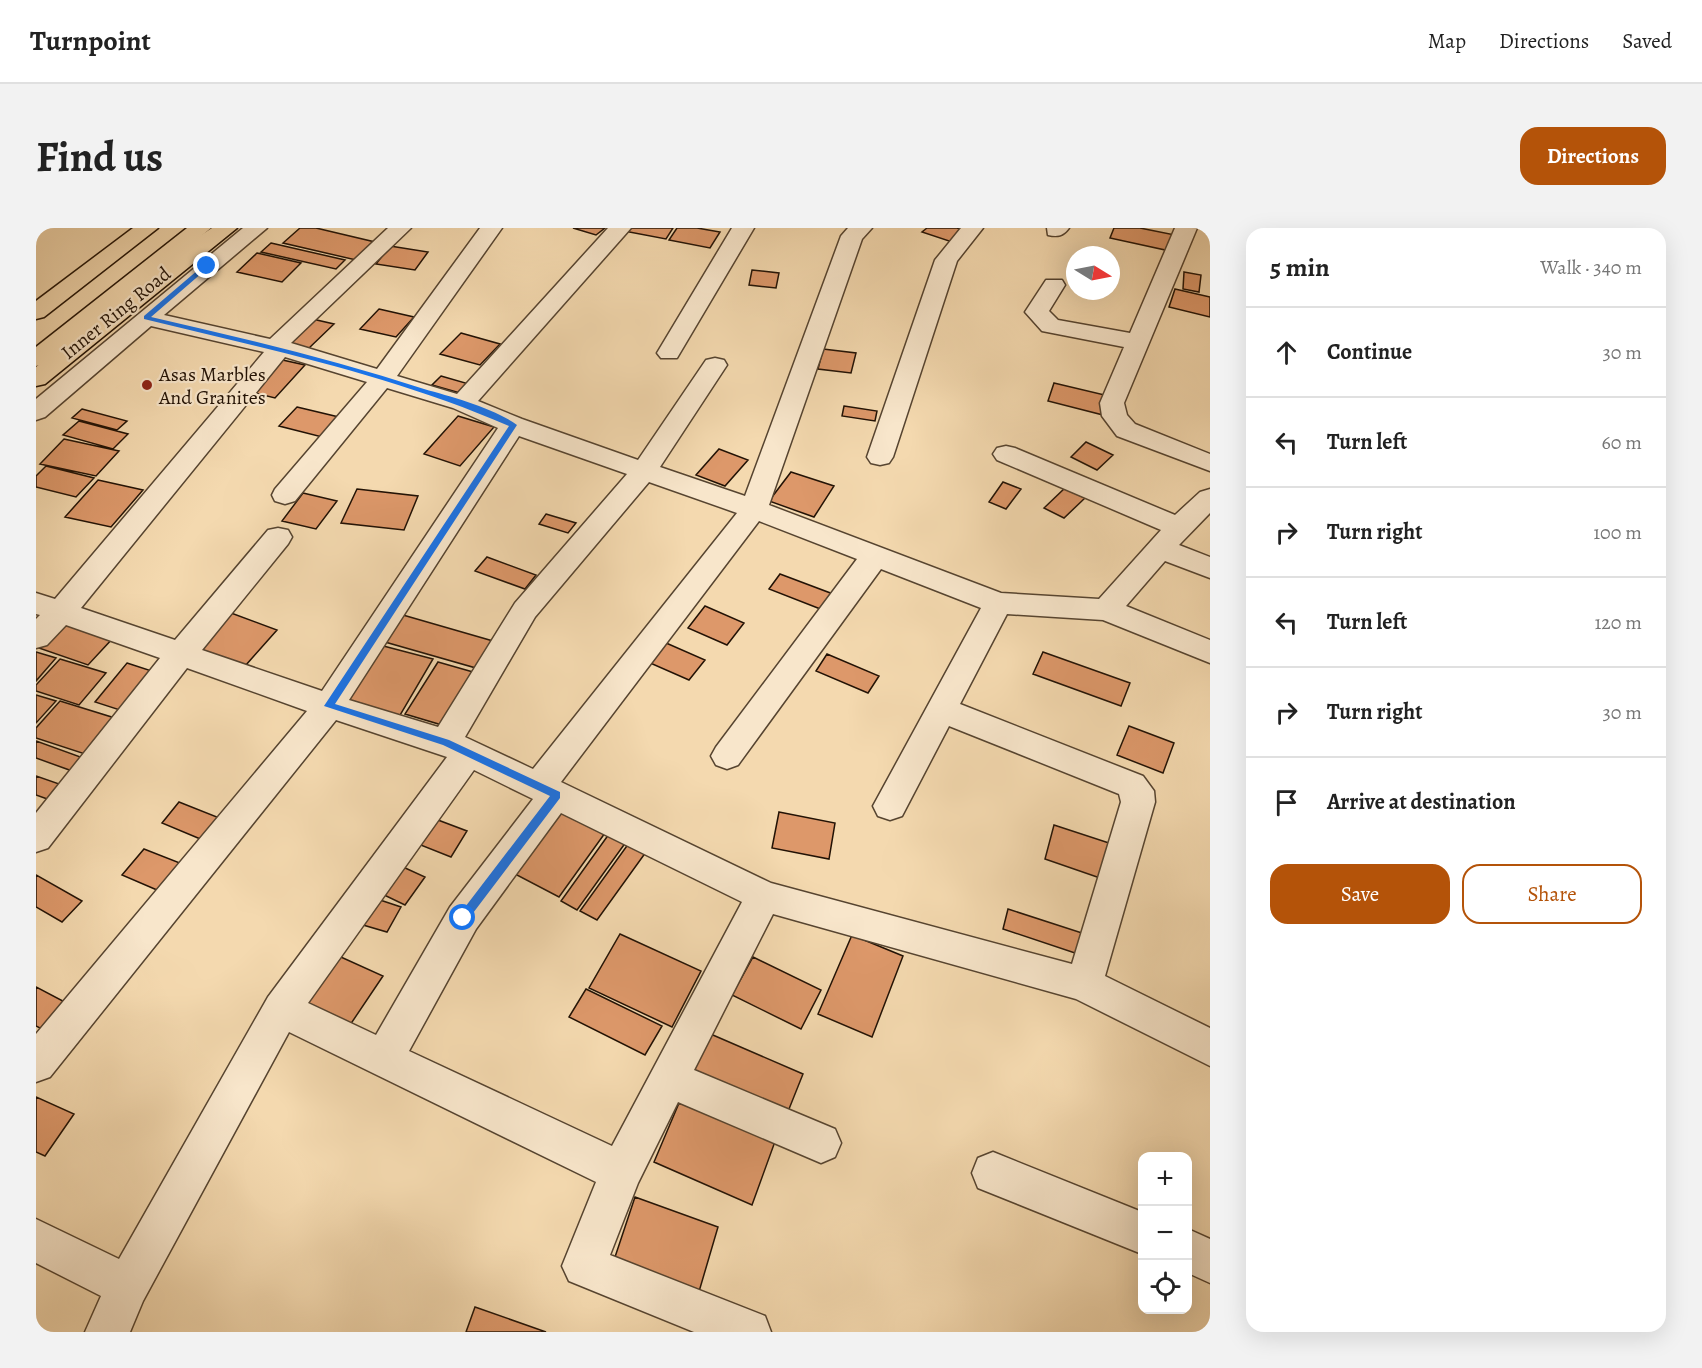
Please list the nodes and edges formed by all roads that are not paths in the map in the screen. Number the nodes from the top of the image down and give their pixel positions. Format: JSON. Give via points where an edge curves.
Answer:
{"nodes":[{"id":1,"x":147,"y":228,"type":"edge"},
{"id":2,"x":171,"y":228,"type":"edge"},
{"id":3,"x":200,"y":228,"type":"edge"},
{"id":4,"x":226,"y":228,"type":"edge"},
{"id":5,"x":256,"y":228,"type":"edge"},
{"id":6,"x":400,"y":228,"type":"edge"},
{"id":7,"x":491,"y":228,"type":"edge"},
{"id":8,"x":620,"y":228,"type":"edge"},
{"id":9,"x":743,"y":228,"type":"edge"},
{"id":10,"x":861,"y":228,"type":"edge"},
{"id":11,"x":972,"y":228,"type":"edge"},
{"id":12,"x":1186,"y":228,"type":"edge"},
{"id":13,"x":1054,"y":285,"type":"dead end"},
{"id":14,"x":36,"y":312,"type":"edge"},
{"id":15,"x":146,"y":318,"type":"junction"},
{"id":16,"x":36,"y":333,"type":"edge"},
{"id":17,"x":1138,"y":342,"type":"junction"},
{"id":18,"x":280,"y":348,"type":"junction"},
{"id":19,"x":669,"y":352,"type":"dead end"},
{"id":20,"x":36,"y":359,"type":"edge"},
{"id":21,"x":715,"y":365,"type":"dead end"},
{"id":22,"x":383,"y":378,"type":"junction"},
{"id":23,"x":36,"y":379,"type":"edge"},
{"id":24,"x":462,"y":403,"type":"junction"},
{"id":25,"x":36,"y":412,"type":"edge"},
{"id":26,"x":513,"y":425,"type":"junction"},
{"id":27,"x":1006,"y":454,"type":"dead end"},
{"id":28,"x":880,"y":457,"type":"dead end"},
{"id":29,"x":1210,"y":463,"type":"edge"},
{"id":30,"x":644,"y":471,"type":"junction"},
{"id":31,"x":285,"y":495,"type":"dead end"},
{"id":32,"x":1210,"y":498,"type":"edge"},
{"id":33,"x":754,"y":509,"type":"junction"},
{"id":34,"x":1179,"y":527,"type":"junction"},
{"id":35,"x":278,"y":537,"type":"dead end"},
{"id":36,"x":1160,"y":549,"type":"junction"},
{"id":37,"x":875,"y":556,"type":"junction"},
{"id":38,"x":1210,"y":568,"type":"edge"},
{"id":39,"x":998,"y":603,"type":"junction"},
{"id":40,"x":48,"y":607,"type":"edge"},
{"id":41,"x":1106,"y":610,"type":"junction"},
{"id":42,"x":36,"y":637,"type":"edge"},
{"id":43,"x":1210,"y":652,"type":"edge"},
{"id":44,"x":180,"y":655,"type":"junction"},
{"id":45,"x":329,"y":706,"type":"junction"},
{"id":46,"x":941,"y":710,"type":"junction"},
{"id":47,"x":457,"y":748,"type":"junction"},
{"id":48,"x":727,"y":756,"type":"dead end"},
{"id":49,"x":548,"y":791,"type":"junction"},
{"id":50,"x":890,"y":806,"type":"dead end"},
{"id":51,"x":36,"y":838,"type":"edge"},
{"id":52,"x":764,"y":896,"type":"junction"},
{"id":53,"x":1084,"y":984,"type":"junction"},
{"id":54,"x":281,"y":1009,"type":"junction"},
{"id":55,"x":1210,"y":1048,"type":"edge"},
{"id":56,"x":384,"y":1059,"type":"junction"},
{"id":57,"x":36,"y":1064,"type":"edge"},
{"id":58,"x":669,"y":1079,"type":"junction"},
{"id":59,"x":821,"y":1143,"type":"dead end"},
{"id":60,"x":621,"y":1172,"type":"junction"},
{"id":61,"x":993,"y":1173,"type":"dead end"},
{"id":62,"x":1138,"y":1231,"type":"edge"},
{"id":63,"x":36,"y":1240,"type":"edge"},
{"id":64,"x":1192,"y":1253,"type":"edge"},
{"id":65,"x":1210,"y":1261,"type":"edge"},
{"id":66,"x":128,"y":1286,"type":"junction"},
{"id":67,"x":107,"y":1332,"type":"edge"},
{"id":68,"x":749,"y":1332,"type":"edge"}],
"edges":[{"from":1,"to":14,"type":"main road","name":"Inner Ring Road"},
{"from":2,"to":16,"type":"main road"},
{"from":3,"to":20,"type":"main road"},
{"from":4,"to":23,"type":"main road","name":"Inner Ring Road"},
{"from":5,"to":15,"type":"street"},
{"from":6,"to":18,"type":"street","via":[[279,342]]},
{"from":7,"to":22,"type":"street"},
{"from":8,"to":24,"type":"street"},
{"from":9,"to":19,"type":"street"},
{"from":10,"to":33,"type":"street","via":[[852,236]]},
{"from":11,"to":28,"type":"street","via":[[946,260]]},
{"from":12,"to":17,"type":"street"},
{"from":13,"to":17,"type":"street","via":[[1037,312],[1050,326]]},
{"from":15,"to":18,"type":"street"},
{"from":15,"to":25,"type":"street"},
{"from":17,"to":29,"type":"street","via":[[1112,403],[1115,416],[1126,430]]},
{"from":18,"to":22,"type":"street"},
{"from":18,"to":40,"type":"street"},
{"from":21,"to":30,"type":"street"},
{"from":22,"to":24,"type":"street"},
{"from":22,"to":31,"type":"street"},
{"from":24,"to":26,"type":"street"},
{"from":26,"to":30,"type":"street"},
{"from":26,"to":45,"type":"street"},
{"from":27,"to":34,"type":"street"},
{"from":30,"to":33,"type":"street"},
{"from":30,"to":47,"type":"street","via":[[525,610]]},
{"from":32,"to":34,"type":"street"},
{"from":33,"to":37,"type":"street"},
{"from":33,"to":49,"type":"street"},
{"from":34,"to":36,"type":"street"},
{"from":35,"to":44,"type":"street"},
{"from":36,"to":38,"type":"street"},
{"from":36,"to":41,"type":"street"},
{"from":37,"to":39,"type":"street"},
{"from":37,"to":48,"type":"street"},
{"from":39,"to":41,"type":"street"},
{"from":39,"to":46,"type":"street"},
{"from":40,"to":42,"type":"street"},
{"from":40,"to":44,"type":"street"},
{"from":41,"to":43,"type":"street"},
{"from":44,"to":45,"type":"street"},
{"from":44,"to":51,"type":"street"},
{"from":45,"to":47,"type":"street"},
{"from":45,"to":57,"type":"street"},
{"from":46,"to":50,"type":"street"},
{"from":46,"to":53,"type":"street","via":[[1131,785],[1137,791],[1138,802]]},
{"from":47,"to":49,"type":"street"},
{"from":47,"to":54,"type":"street"},
{"from":49,"to":52,"type":"street"},
{"from":49,"to":56,"type":"street","via":[[463,918]]},
{"from":52,"to":53,"type":"street"},
{"from":52,"to":58,"type":"street"},
{"from":53,"to":55,"type":"street"},
{"from":54,"to":56,"type":"street"},
{"from":54,"to":66,"type":"street"},
{"from":56,"to":60,"type":"street"},
{"from":58,"to":59,"type":"street"},
{"from":58,"to":60,"type":"street"},
{"from":60,"to":68,"type":"street","via":[[584,1266]]},
{"from":61,"to":62,"type":"street"},
{"from":63,"to":66,"type":"street"},
{"from":64,"to":65,"type":"street"},
{"from":66,"to":67,"type":"street"}]}
